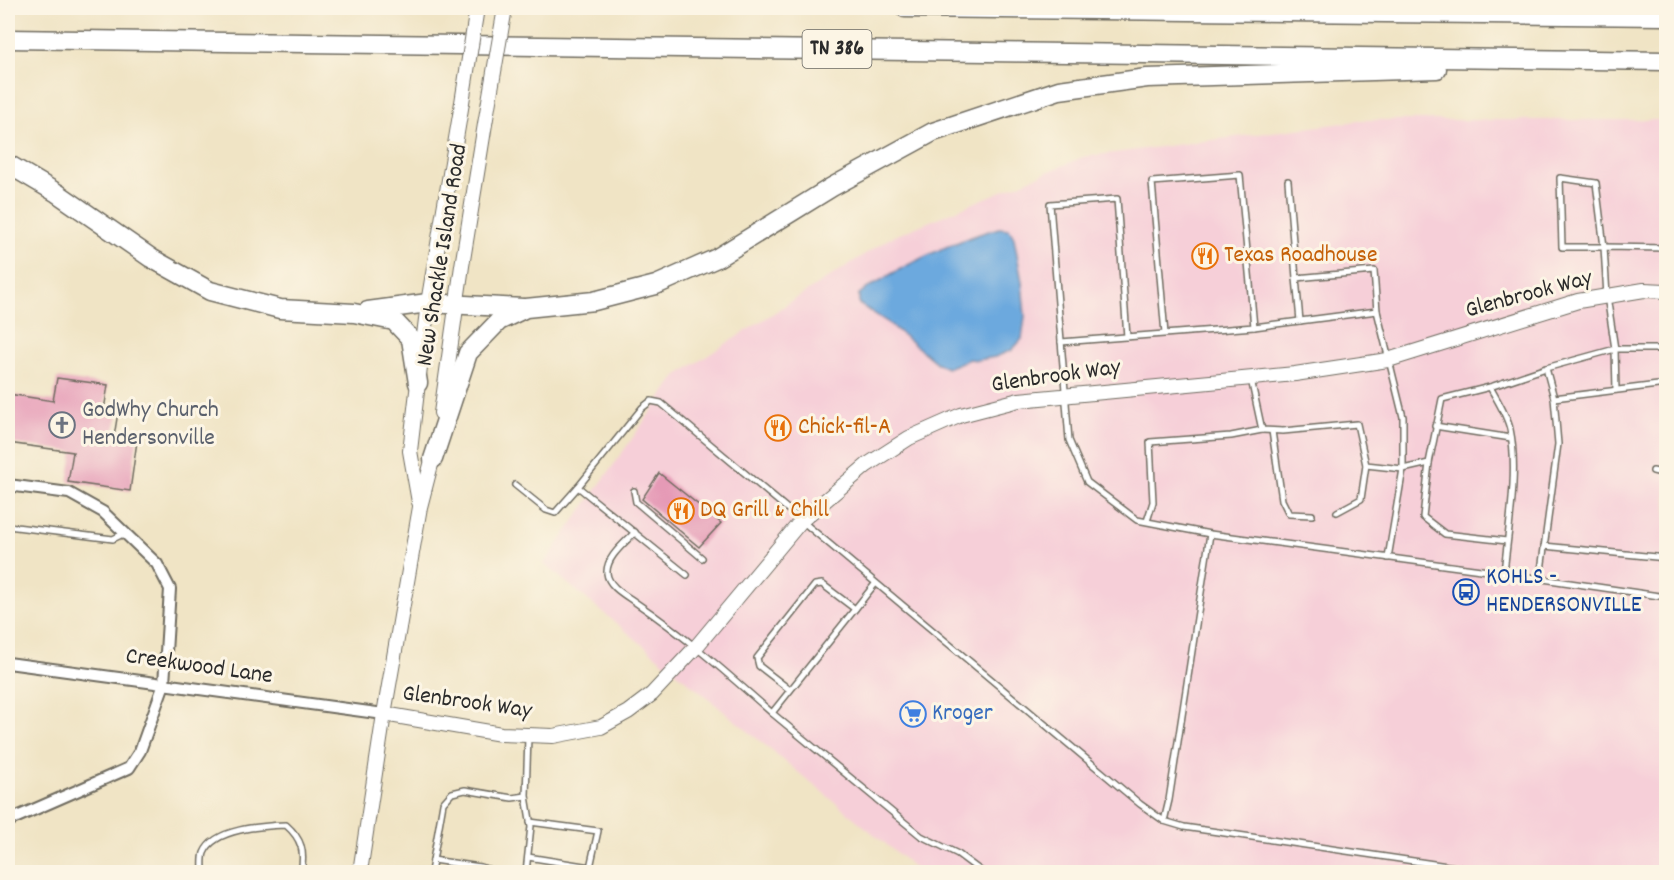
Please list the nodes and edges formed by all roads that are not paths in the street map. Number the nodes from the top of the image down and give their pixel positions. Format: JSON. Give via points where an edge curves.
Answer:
{"nodes":[{"id":1,"x":477,"y":8,"type":"edge"},
{"id":2,"x":505,"y":8,"type":"edge"},
{"id":3,"x":905,"y":8,"type":"edge"},
{"id":4,"x":1497,"y":8,"type":"edge"},
{"id":5,"x":1571,"y":16,"type":"junction"},
{"id":6,"x":1666,"y":16,"type":"edge"},
{"id":7,"x":8,"y":39,"type":"edge"},
{"id":8,"x":1666,"y":61,"type":"edge"},
{"id":9,"x":8,"y":164,"type":"edge"},
{"id":10,"x":1288,"y":181,"type":"dead end"},
{"id":11,"x":1604,"y":247,"type":"junction"},
{"id":12,"x":1666,"y":248,"type":"edge"},
{"id":13,"x":1296,"y":278,"type":"junction"},
{"id":14,"x":1666,"y":291,"type":"edge"},
{"id":15,"x":1607,"y":296,"type":"junction"},
{"id":16,"x":428,"y":303,"type":"junction"},
{"id":17,"x":458,"y":304,"type":"junction"},
{"id":18,"x":526,"y":308,"type":"junction"},
{"id":19,"x":1377,"y":310,"type":"junction"},
{"id":20,"x":354,"y":313,"type":"junction"},
{"id":21,"x":1300,"y":321,"type":"junction"},
{"id":22,"x":1254,"y":327,"type":"junction"},
{"id":23,"x":1165,"y":334,"type":"junction"},
{"id":24,"x":1127,"y":337,"type":"junction"},
{"id":25,"x":1060,"y":342,"type":"junction"},
{"id":26,"x":1615,"y":349,"type":"junction"},
{"id":27,"x":1666,"y":349,"type":"edge"},
{"id":28,"x":1388,"y":360,"type":"junction"},
{"id":29,"x":1546,"y":368,"type":"junction"},
{"id":30,"x":1250,"y":378,"type":"junction"},
{"id":31,"x":418,"y":382,"type":"junction"},
{"id":32,"x":1666,"y":384,"type":"edge"},
{"id":33,"x":1490,"y":387,"type":"junction"},
{"id":34,"x":1616,"y":390,"type":"junction"},
{"id":35,"x":1065,"y":396,"type":"junction"},
{"id":36,"x":1554,"y":398,"type":"junction"},
{"id":37,"x":1435,"y":426,"type":"junction"},
{"id":38,"x":1262,"y":430,"type":"junction"},
{"id":39,"x":1272,"y":431,"type":"junction"},
{"id":40,"x":1511,"y":438,"type":"junction"},
{"id":41,"x":433,"y":459,"type":"junction"},
{"id":42,"x":1429,"y":464,"type":"junction"},
{"id":43,"x":1366,"y":465,"type":"junction"},
{"id":44,"x":1403,"y":469,"type":"junction"},
{"id":45,"x":1653,"y":471,"type":"dead end"},
{"id":46,"x":1666,"y":474,"type":"edge"},
{"id":47,"x":8,"y":485,"type":"edge"},
{"id":48,"x":515,"y":485,"type":"dead end"},
{"id":49,"x":578,"y":487,"type":"junction"},
{"id":50,"x":634,"y":491,"type":"dead end"},
{"id":51,"x":420,"y":507,"type":"junction"},
{"id":52,"x":1337,"y":513,"type":"dead end"},
{"id":53,"x":1312,"y":515,"type":"dead end"},
{"id":54,"x":801,"y":521,"type":"junction"},
{"id":55,"x":1147,"y":522,"type":"junction"},
{"id":56,"x":8,"y":526,"type":"edge"},
{"id":57,"x":635,"y":532,"type":"junction"},
{"id":58,"x":125,"y":534,"type":"junction"},
{"id":59,"x":1210,"y":534,"type":"junction"},
{"id":60,"x":1507,"y":541,"type":"junction"},
{"id":61,"x":1544,"y":546,"type":"junction"},
{"id":62,"x":702,"y":558,"type":"dead end"},
{"id":63,"x":1388,"y":558,"type":"junction"},
{"id":64,"x":1666,"y":558,"type":"edge"},
{"id":65,"x":1504,"y":573,"type":"junction"},
{"id":66,"x":687,"y":575,"type":"dead end"},
{"id":67,"x":1540,"y":578,"type":"junction"},
{"id":68,"x":875,"y":584,"type":"junction"},
{"id":69,"x":1666,"y":597,"type":"edge"},
{"id":70,"x":855,"y":609,"type":"junction"},
{"id":71,"x":696,"y":646,"type":"junction"},
{"id":72,"x":8,"y":663,"type":"edge"},
{"id":73,"x":164,"y":684,"type":"junction"},
{"id":74,"x":790,"y":690,"type":"junction"},
{"id":75,"x":772,"y":713,"type":"junction"},
{"id":76,"x":384,"y":714,"type":"junction"},
{"id":77,"x":528,"y":735,"type":"junction"},
{"id":78,"x":525,"y":796,"type":"junction"},
{"id":79,"x":8,"y":821,"type":"edge"},
{"id":80,"x":1164,"y":821,"type":"junction"},
{"id":81,"x":530,"y":822,"type":"junction"},
{"id":82,"x":528,"y":857,"type":"junction"},
{"id":83,"x":433,"y":860,"type":"junction"},
{"id":84,"x":590,"y":870,"type":"edge"},
{"id":85,"x":202,"y":873,"type":"edge"},
{"id":86,"x":301,"y":873,"type":"edge"},
{"id":87,"x":360,"y":873,"type":"edge"},
{"id":88,"x":431,"y":873,"type":"edge"},
{"id":89,"x":498,"y":873,"type":"edge"},
{"id":90,"x":526,"y":873,"type":"edge"},
{"id":91,"x":982,"y":873,"type":"edge"},
{"id":92,"x":1488,"y":873,"type":"edge"}],
"edges":[{"from":1,"to":16,"type":"street","name":"New Shackle Island Road","bridge":true},
{"from":2,"to":17,"type":"street","name":"New Shackle Island Road","bridge":true},
{"from":3,"to":5,"type":"highway"},
{"from":4,"to":5,"type":"highway"},
{"from":5,"to":6,"type":"highway"},
{"from":7,"to":8,"type":"highway","number":"TN 386"},
{"from":8,"to":18,"type":"highway","via":[[1158,77],[1059,90],[933,132],[832,187],[717,258],[656,285],[594,301]]},
{"from":9,"to":20,"type":"highway","via":[[151,258],[210,291],[280,309]]},
{"from":10,"to":13,"type":"lane"},
{"from":11,"to":11,"type":"lane","via":[[1562,247],[1560,178],[1596,183]]},
{"from":11,"to":12,"type":"lane"},
{"from":11,"to":15,"type":"lane"},
{"from":13,"to":19,"type":"lane","via":[[1374,270]]},
{"from":13,"to":21,"type":"lane"},
{"from":14,"to":15,"type":"street","name":"Glenbrook Way"},
{"from":15,"to":26,"type":"lane"},
{"from":15,"to":28,"type":"street","name":"Glenbrook Way","via":[[1578,301]]},
{"from":16,"to":17,"type":"highway"},
{"from":16,"to":20,"type":"highway"},
{"from":16,"to":31,"type":"street","name":"New Shackle Island Road"},
{"from":17,"to":18,"type":"highway"},
{"from":17,"to":41,"type":"street","name":"New Shackle Island Road"},
{"from":18,"to":41,"type":"highway","via":[[499,321],[468,353]]},
{"from":19,"to":21,"type":"lane"},
{"from":19,"to":28,"type":"lane"},
{"from":20,"to":31,"type":"highway","via":[[394,321],[411,339]]},
{"from":21,"to":22,"type":"lane"},
{"from":22,"to":23,"type":"lane"},
{"from":22,"to":23,"type":"lane","via":[[1240,176],[1152,182]]},
{"from":23,"to":24,"type":"lane"},
{"from":24,"to":25,"type":"lane"},
{"from":24,"to":25,"type":"lane","via":[[1117,199],[1050,204]]},
{"from":25,"to":35,"type":"lane"},
{"from":26,"to":27,"type":"lane"},
{"from":26,"to":29,"type":"lane"},
{"from":26,"to":34,"type":"lane"},
{"from":28,"to":30,"type":"street","name":"Glenbrook Way"},
{"from":28,"to":44,"type":"lane","via":[[1403,417]]},
{"from":29,"to":33,"type":"lane"},
{"from":29,"to":36,"type":"lane"},
{"from":30,"to":35,"type":"street","name":"Glenbrook Way"},
{"from":30,"to":38,"type":"lane"},
{"from":31,"to":51,"type":"street","name":"New Shackle Island Road","via":[[410,451]]},
{"from":32,"to":34,"type":"lane"},
{"from":33,"to":37,"type":"lane","via":[[1442,399]]},
{"from":33,"to":40,"type":"lane"},
{"from":34,"to":36,"type":"lane"},
{"from":35,"to":54,"type":"street","name":"Glenbrook Way","via":[[1007,403],[961,416],[909,438],[867,465]]},
{"from":35,"to":55,"type":"lane","via":[[1069,440],[1087,482],[1137,520]]},
{"from":36,"to":61,"type":"lane","via":[[1558,444]]},
{"from":37,"to":40,"type":"lane"},
{"from":37,"to":42,"type":"lane"},
{"from":38,"to":39,"type":"lane"},
{"from":38,"to":55,"type":"lane","via":[[1150,442],[1153,502]]},
{"from":39,"to":43,"type":"lane","via":[[1357,424]]},
{"from":39,"to":53,"type":"lane","via":[[1282,500],[1289,514]]},
{"from":40,"to":60,"type":"lane","via":[[1514,471]]},
{"from":41,"to":51,"type":"street","name":"New Shackle Island Road"},
{"from":42,"to":44,"type":"lane"},
{"from":42,"to":60,"type":"lane","via":[[1423,517],[1445,534]]},
{"from":43,"to":44,"type":"lane"},
{"from":43,"to":52,"type":"lane","via":[[1361,499]]},
{"from":44,"to":63,"type":"lane"},
{"from":45,"to":46,"type":"lane"},
{"from":47,"to":58,"type":"street","via":[[69,494],[103,512]]},
{"from":48,"to":49,"type":"lane","via":[[555,513]]},
{"from":49,"to":54,"type":"lane","via":[[651,401],[661,404]]},
{"from":49,"to":57,"type":"lane"},
{"from":50,"to":62,"type":"lane","via":[[636,502]]},
{"from":51,"to":76,"type":"street","name":"New Shackle Island Road"},
{"from":54,"to":68,"type":"lane"},
{"from":54,"to":71,"type":"street","name":"Glenbrook Way"},
{"from":55,"to":59,"type":"lane"},
{"from":56,"to":58,"type":"lane","via":[[113,539]]},
{"from":57,"to":66,"type":"lane"},
{"from":57,"to":71,"type":"lane","via":[[608,562],[609,579]]},
{"from":58,"to":73,"type":"street","via":[[157,564],[170,589]]},
{"from":59,"to":63,"type":"lane"},
{"from":59,"to":80,"type":"lane"},
{"from":60,"to":65,"type":"lane"},
{"from":61,"to":64,"type":"lane"},
{"from":61,"to":67,"type":"lane"},
{"from":63,"to":65,"type":"lane"},
{"from":65,"to":67,"type":"lane"},
{"from":67,"to":69,"type":"lane"},
{"from":68,"to":70,"type":"lane"},
{"from":68,"to":80,"type":"lane"},
{"from":70,"to":74,"type":"lane"},
{"from":70,"to":74,"type":"lane","via":[[822,584],[815,585],[757,658],[759,666]]},
{"from":71,"to":75,"type":"lane"},
{"from":71,"to":77,"type":"street","name":"Glenbrook Way","via":[[652,694],[601,727],[553,736]]},
{"from":72,"to":73,"type":"street","name":"Creekwood Lane"},
{"from":73,"to":76,"type":"street","name":"Creekwood Lane"},
{"from":73,"to":79,"type":"street","via":[[140,751],[129,768]]},
{"from":74,"to":75,"type":"lane"},
{"from":75,"to":91,"type":"lane","via":[[921,836],[958,854]]},
{"from":76,"to":77,"type":"street","name":"Glenbrook Way"},
{"from":76,"to":87,"type":"street","name":"New Shackle Island Road"},
{"from":77,"to":78,"type":"lane"},
{"from":78,"to":81,"type":"lane"},
{"from":78,"to":83,"type":"lane","via":[[512,798],[465,790],[452,794],[443,803]]},
{"from":80,"to":92,"type":"lane","via":[[1184,828]]},
{"from":81,"to":82,"type":"lane"},
{"from":81,"to":84,"type":"lane","via":[[598,831]]},
{"from":82,"to":84,"type":"lane"},
{"from":82,"to":90,"type":"lane"},
{"from":83,"to":88,"type":"lane"},
{"from":83,"to":89,"type":"lane"},
{"from":85,"to":86,"type":"lane","via":[[204,853],[218,838],[247,828],[286,825],[302,844]]}]}
